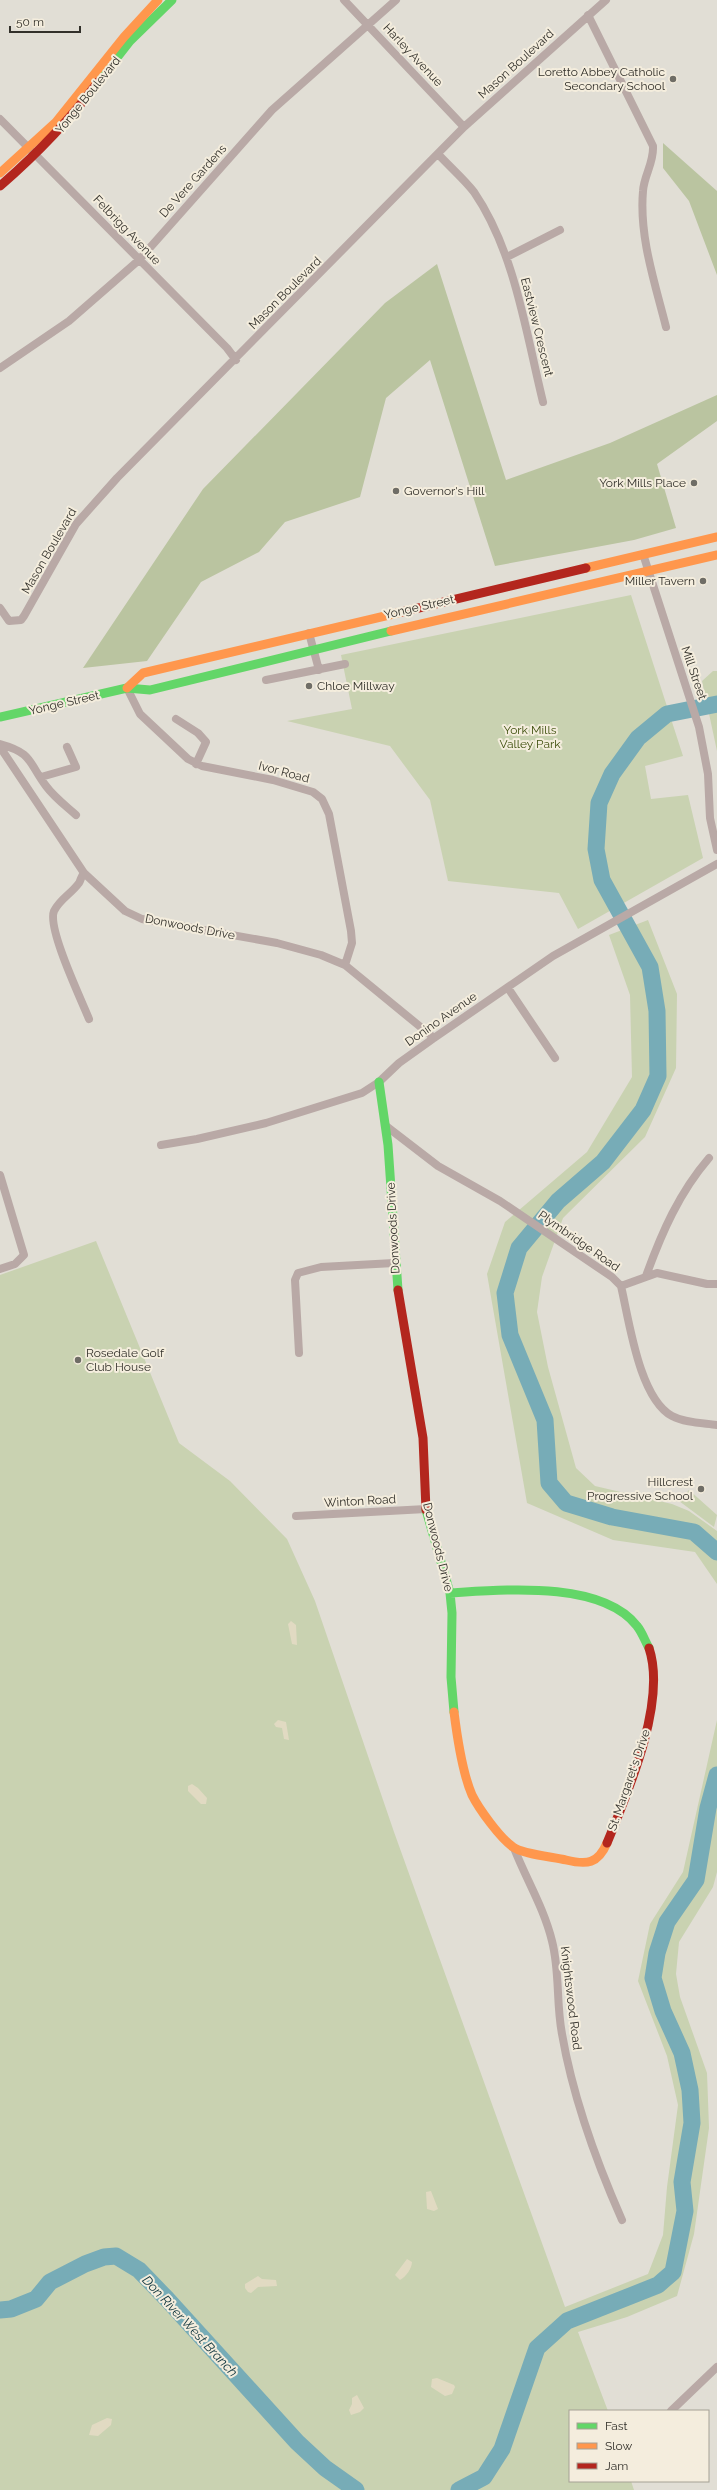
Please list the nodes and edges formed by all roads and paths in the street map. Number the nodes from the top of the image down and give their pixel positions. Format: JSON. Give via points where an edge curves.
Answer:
{"nodes":[{"id":1,"x":158,"y":0,"type":"edge"},
{"id":2,"x":172,"y":0,"type":"edge"},
{"id":3,"x":344,"y":0,"type":"edge"},
{"id":4,"x":396,"y":0,"type":"edge"},
{"id":5,"x":606,"y":0,"type":"edge"},
{"id":6,"x":588,"y":15,"type":"junction"},
{"id":7,"x":369,"y":25,"type":"junction"},
{"id":8,"x":0,"y":119,"type":"edge"},
{"id":9,"x":464,"y":127,"type":"junction"},
{"id":10,"x":33,"y":152,"type":"junction"},
{"id":11,"x":438,"y":154,"type":"junction"},
{"id":12,"x":0,"y":173,"type":"edge"},
{"id":13,"x":0,"y":186,"type":"edge"},
{"id":14,"x":560,"y":230,"type":"dead end"},
{"id":15,"x":507,"y":257,"type":"junction"},
{"id":16,"x":139,"y":260,"type":"junction"},
{"id":17,"x":666,"y":327,"type":"dead end"},
{"id":18,"x":236,"y":360,"type":"junction"},
{"id":19,"x":0,"y":368,"type":"edge"},
{"id":20,"x":543,"y":402,"type":"dead end"},
{"id":21,"x":717,"y":537,"type":"edge"},
{"id":22,"x":643,"y":554,"type":"junction"},
{"id":23,"x":717,"y":555,"type":"edge"},
{"id":24,"x":647,"y":571,"type":"junction"},
{"id":25,"x":0,"y":608,"type":"edge"},
{"id":26,"x":309,"y":633,"type":"junction"},
{"id":27,"x":313,"y":649,"type":"junction"},
{"id":28,"x":345,"y":664,"type":"dead end"},
{"id":29,"x":319,"y":670,"type":"junction"},
{"id":30,"x":266,"y":680,"type":"dead end"},
{"id":31,"x":127,"y":688,"type":"junction"},
{"id":32,"x":0,"y":717,"type":"edge"},
{"id":33,"x":176,"y":719,"type":"dead end"},
{"id":34,"x":0,"y":744,"type":"edge"},
{"id":35,"x":0,"y":747,"type":"edge"},
{"id":36,"x":68,"y":747,"type":"dead end"},
{"id":37,"x":196,"y":764,"type":"junction"},
{"id":38,"x":41,"y":777,"type":"junction"},
{"id":39,"x":76,"y":815,"type":"dead end"},
{"id":40,"x":717,"y":850,"type":"edge"},
{"id":41,"x":717,"y":864,"type":"edge"},
{"id":42,"x":84,"y":872,"type":"junction"},
{"id":43,"x":345,"y":965,"type":"junction"},
{"id":44,"x":508,"y":988,"type":"junction"},
{"id":45,"x":89,"y":1019,"type":"dead end"},
{"id":46,"x":434,"y":1038,"type":"junction"},
{"id":47,"x":555,"y":1058,"type":"dead end"},
{"id":48,"x":379,"y":1082,"type":"junction"},
{"id":49,"x":386,"y":1126,"type":"junction"},
{"id":50,"x":161,"y":1145,"type":"dead end"},
{"id":51,"x":709,"y":1158,"type":"dead end"},
{"id":52,"x":0,"y":1175,"type":"edge"},
{"id":53,"x":394,"y":1263,"type":"junction"},
{"id":54,"x":0,"y":1269,"type":"edge"},
{"id":55,"x":646,"y":1276,"type":"junction"},
{"id":56,"x":717,"y":1284,"type":"edge"},
{"id":57,"x":620,"y":1286,"type":"junction"},
{"id":58,"x":299,"y":1353,"type":"dead end"},
{"id":59,"x":717,"y":1425,"type":"edge"},
{"id":60,"x":426,"y":1509,"type":"junction"},
{"id":61,"x":296,"y":1516,"type":"dead end"},
{"id":62,"x":450,"y":1593,"type":"junction"},
{"id":63,"x":514,"y":1848,"type":"junction"},
{"id":64,"x":622,"y":2220,"type":"dead end"},
{"id":65,"x":717,"y":2367,"type":"edge"},
{"id":66,"x":672,"y":2410,"type":"edge"}],
"edges":[{"from":1,"to":10,"type":"street","name":"Yonge Boulevard","via":[[130,28]]},
{"from":2,"to":10,"type":"street","name":"Yonge Boulevard","via":[[130,41],[72,118]]},
{"from":3,"to":7,"type":"street","name":"Harley Avenue"},
{"from":4,"to":7,"type":"street","name":"De Vere Gardens"},
{"from":5,"to":6,"type":"street","name":"Mason Boulevard"},
{"from":6,"to":9,"type":"street","name":"Mason Boulevard"},
{"from":6,"to":17,"type":"street","via":[[653,146],[654,158],[643,190],[643,220],[647,254]]},
{"from":7,"to":9,"type":"street","name":"Harley Avenue"},
{"from":7,"to":16,"type":"street","name":"De Vere Gardens","via":[[272,110]]},
{"from":8,"to":10,"type":"street","name":"Felbrigg Avenue"},
{"from":9,"to":11,"type":"street","name":"Mason Boulevard"},
{"from":10,"to":12,"type":"street","name":"Yonge Boulevard"},
{"from":10,"to":13,"type":"street","name":"Yonge Boulevard"},
{"from":10,"to":16,"type":"street","name":"Felbrigg Avenue"},
{"from":11,"to":15,"type":"street","name":"Eastview Crescent","via":[[473,192],[492,224]]},
{"from":11,"to":18,"type":"street","name":"Mason Boulevard"},
{"from":14,"to":15,"type":"street"},
{"from":15,"to":20,"type":"street","name":"Eastview Crescent"},
{"from":16,"to":18,"type":"street","name":"Felbrigg Avenue"},
{"from":16,"to":19,"type":"street","name":"De Vere Gardens","via":[[69,321]]},
{"from":18,"to":25,"type":"street","name":"Mason Boulevard","via":[[82,515],[21,620],[9,621]]},
{"from":21,"to":22,"type":"street","name":"Yonge Street"},
{"from":22,"to":24,"type":"street","name":"Mill Street"},
{"from":22,"to":26,"type":"street","name":"Yonge Street"},
{"from":23,"to":24,"type":"street","name":"Yonge Street"},
{"from":24,"to":27,"type":"street","name":"Yonge Street"},
{"from":24,"to":40,"type":"street","name":"Mill Street","via":[[699,727],[708,774],[710,818]]},
{"from":26,"to":27,"type":"street"},
{"from":26,"to":31,"type":"street","name":"Yonge Street","via":[[143,673]]},
{"from":27,"to":29,"type":"street"},
{"from":27,"to":31,"type":"street","name":"Yonge Street","via":[[150,690]]},
{"from":28,"to":29,"type":"street"},
{"from":29,"to":30,"type":"street"},
{"from":31,"to":32,"type":"street","name":"Yonge Street"},
{"from":31,"to":37,"type":"street","name":"Ivor Road","via":[[140,714],[178,751]]},
{"from":33,"to":37,"type":"street","via":[[198,733],[206,742]]},
{"from":34,"to":38,"type":"street","via":[[18,748]]},
{"from":35,"to":42,"type":"street","name":"Donwoods Drive"},
{"from":36,"to":38,"type":"street","via":[[76,767]]},
{"from":37,"to":43,"type":"street","name":"Ivor Road","via":[[273,780],[312,792],[322,799],[329,814],[351,931],[352,943]]},
{"from":38,"to":39,"type":"street","via":[[51,791]]},
{"from":41,"to":44,"type":"street","name":"Donino Avenue","via":[[557,953]]},
{"from":42,"to":43,"type":"street","name":"Donwoods Drive","via":[[125,911],[142,919],[277,943],[321,955]]},
{"from":42,"to":45,"type":"street","via":[[79,883],[60,900],[53,920],[60,947]]},
{"from":43,"to":46,"type":"street","name":"Donwoods Drive"},
{"from":44,"to":46,"type":"street","name":"Donino Avenue"},
{"from":44,"to":47,"type":"street"},
{"from":46,"to":48,"type":"street","name":"Donino Avenue","via":[[399,1063]]},
{"from":48,"to":49,"type":"street","name":"Donwoods Drive"},
{"from":48,"to":50,"type":"street","name":"Donino Avenue","via":[[362,1093],[266,1123]]},
{"from":49,"to":53,"type":"street","name":"Donwoods Drive"},
{"from":49,"to":57,"type":"street","name":"Plymbridge Road","via":[[438,1166],[500,1201],[602,1269]]},
{"from":51,"to":55,"type":"street","via":[[676,1204],[659,1238]]},
{"from":52,"to":54,"type":"street","via":[[24,1255],[15,1264]]},
{"from":53,"to":58,"type":"street","via":[[321,1267],[298,1273],[294,1280]]},
{"from":53,"to":60,"type":"street","name":"Donwoods Drive","via":[[405,1350],[416,1393],[423,1438]]},
{"from":55,"to":56,"type":"street","via":[[657,1273]]},
{"from":55,"to":57,"type":"street"},
{"from":57,"to":59,"type":"street","name":"Plymbridge Road","via":[[641,1366],[656,1401],[672,1415],[681,1419]]},
{"from":60,"to":61,"type":"street","name":"Winton Road"},
{"from":60,"to":62,"type":"street","name":"Donwoods Drive"},
{"from":62,"to":63,"type":"street","name":"Donwoods Drive","via":[[451,1677],[462,1758],[472,1795],[498,1832]]},
{"from":62,"to":63,"type":"street","name":"St. Margaret's Drive","via":[[528,1589],[562,1592],[596,1601],[618,1612],[638,1627],[650,1652],[653,1689],[648,1730],[602,1855],[591,1862],[579,1863]]},
{"from":63,"to":64,"type":"street","name":"Knightswood Road","via":[[539,1903],[552,1940],[558,1971],[562,2033],[570,2068],[581,2112],[608,2189]]},
{"from":65,"to":66,"type":"street"}]}
